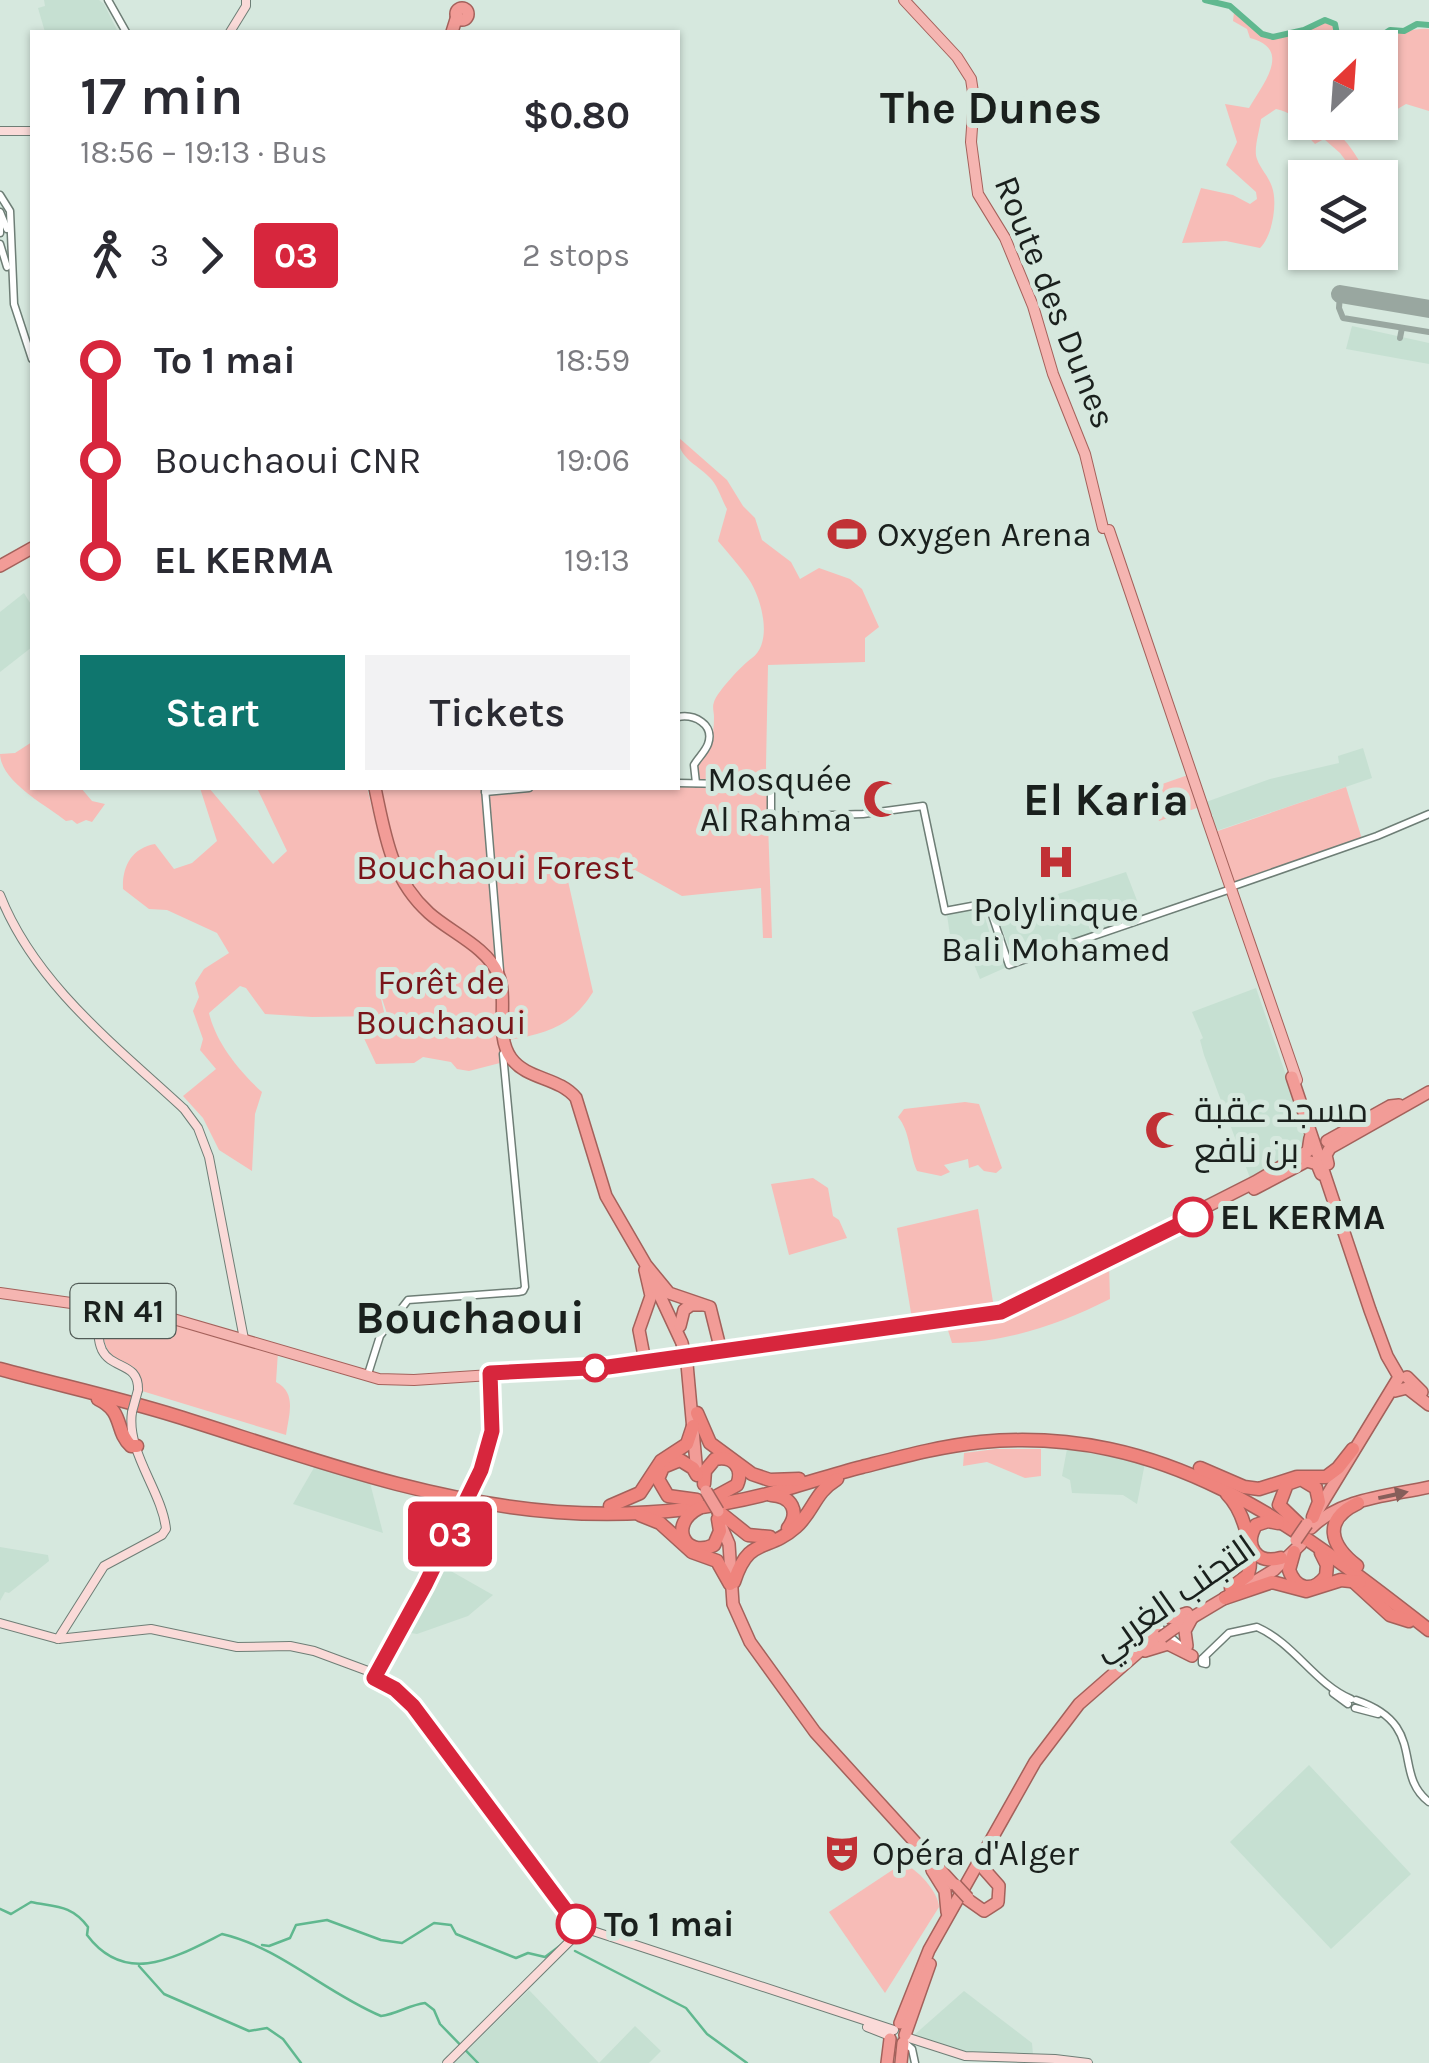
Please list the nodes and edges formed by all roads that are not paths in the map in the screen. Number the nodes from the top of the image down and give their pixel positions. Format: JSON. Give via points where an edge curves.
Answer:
{"nodes":[{"id":1,"x":107,"y":0,"type":"edge"},
{"id":2,"x":246,"y":0,"type":"edge"},
{"id":3,"x":906,"y":0,"type":"edge"},
{"id":4,"x":465,"y":7,"type":"edge"},
{"id":5,"x":123,"y":30,"type":"edge"},
{"id":6,"x":231,"y":30,"type":"edge"},
{"id":7,"x":455,"y":30,"type":"edge"},
{"id":8,"x":30,"y":131,"type":"edge"},
{"id":9,"x":0,"y":132,"type":"edge"},
{"id":10,"x":0,"y":195,"type":"edge"},
{"id":11,"x":0,"y":212,"type":"edge"},
{"id":12,"x":0,"y":222,"type":"edge"},
{"id":13,"x":0,"y":232,"type":"edge"},
{"id":14,"x":0,"y":244,"type":"edge"},
{"id":15,"x":7,"y":267,"type":"junction"},
{"id":16,"x":30,"y":354,"type":"edge"},
{"id":17,"x":30,"y":363,"type":"edge"},
{"id":18,"x":30,"y":549,"type":"edge"},
{"id":19,"x":0,"y":566,"type":"edge"},
{"id":20,"x":680,"y":716,"type":"edge"},
{"id":21,"x":680,"y":783,"type":"edge"},
{"id":22,"x":696,"y":783,"type":"junction"},
{"id":23,"x":374,"y":790,"type":"edge"},
{"id":24,"x":374,"y":790,"type":"edge"},
{"id":25,"x":485,"y":790,"type":"edge"},
{"id":26,"x":1429,"y":816,"type":"edge"},
{"id":27,"x":1230,"y":889,"type":"junction"},
{"id":28,"x":0,"y":895,"type":"edge"},
{"id":29,"x":500,"y":982,"type":"junction"},
{"id":30,"x":503,"y":1054,"type":"junction"},
{"id":31,"x":515,"y":1069,"type":"junction"},
{"id":32,"x":1294,"y":1079,"type":"junction"},
{"id":33,"x":506,"y":1082,"type":"junction"},
{"id":34,"x":1429,"y":1090,"type":"edge"},
{"id":35,"x":1400,"y":1106,"type":"junction"},
{"id":36,"x":1325,"y":1166,"type":"junction"},
{"id":37,"x":1251,"y":1186,"type":"junction"},
{"id":38,"x":1339,"y":1214,"type":"junction"},
{"id":39,"x":1185,"y":1220,"type":"junction"},
{"id":40,"x":1350,"y":1241,"type":"junction"},
{"id":41,"x":643,"y":1264,"type":"junction"},
{"id":42,"x":0,"y":1293,"type":"edge"},
{"id":43,"x":100,"y":1308,"type":"junction"},
{"id":44,"x":678,"y":1326,"type":"junction"},
{"id":45,"x":244,"y":1340,"type":"junction"},
{"id":46,"x":717,"y":1346,"type":"junction"},
{"id":47,"x":645,"y":1356,"type":"junction"},
{"id":48,"x":0,"y":1367,"type":"edge"},
{"id":49,"x":490,"y":1373,"type":"junction"},
{"id":50,"x":368,"y":1376,"type":"junction"},
{"id":51,"x":1399,"y":1378,"type":"junction"},
{"id":52,"x":72,"y":1388,"type":"junction"},
{"id":53,"x":1429,"y":1402,"type":"edge"},
{"id":54,"x":128,"y":1407,"type":"junction"},
{"id":55,"x":695,"y":1420,"type":"junction"},
{"id":56,"x":132,"y":1444,"type":"junction"},
{"id":57,"x":1353,"y":1448,"type":"junction"},
{"id":58,"x":1180,"y":1461,"type":"junction"},
{"id":59,"x":856,"y":1469,"type":"junction"},
{"id":60,"x":802,"y":1478,"type":"junction"},
{"id":61,"x":1208,"y":1481,"type":"junction"},
{"id":62,"x":1429,"y":1487,"type":"edge"},
{"id":63,"x":764,"y":1495,"type":"junction"},
{"id":64,"x":708,"y":1499,"type":"junction"},
{"id":65,"x":1358,"y":1503,"type":"junction"},
{"id":66,"x":616,"y":1510,"type":"junction"},
{"id":67,"x":1287,"y":1526,"type":"junction"},
{"id":68,"x":1302,"y":1537,"type":"junction"},
{"id":69,"x":1350,"y":1580,"type":"junction"},
{"id":70,"x":732,"y":1583,"type":"junction"},
{"id":71,"x":1381,"y":1588,"type":"junction"},
{"id":72,"x":1222,"y":1596,"type":"junction"},
{"id":73,"x":1200,"y":1609,"type":"junction"},
{"id":74,"x":1151,"y":1617,"type":"junction"},
{"id":75,"x":1429,"y":1620,"type":"edge"},
{"id":76,"x":0,"y":1623,"type":"edge"},
{"id":77,"x":1166,"y":1631,"type":"junction"},
{"id":78,"x":1429,"y":1631,"type":"edge"},
{"id":79,"x":62,"y":1635,"type":"junction"},
{"id":80,"x":1145,"y":1651,"type":"junction"},
{"id":81,"x":1130,"y":1656,"type":"junction"},
{"id":82,"x":1199,"y":1657,"type":"junction"},
{"id":83,"x":374,"y":1672,"type":"junction"},
{"id":84,"x":1429,"y":1804,"type":"edge"},
{"id":85,"x":896,"y":1823,"type":"junction"},
{"id":86,"x":996,"y":1838,"type":"junction"},
{"id":87,"x":955,"y":1885,"type":"junction"},
{"id":88,"x":966,"y":1898,"type":"junction"},
{"id":89,"x":585,"y":1931,"type":"junction"},
{"id":90,"x":933,"y":1948,"type":"junction"},
{"id":91,"x":900,"y":2044,"type":"edge"},
{"id":92,"x":449,"y":2063,"type":"edge"},
{"id":93,"x":1066,"y":2063,"type":"edge"},
{"id":94,"x":1088,"y":2063,"type":"edge"}],
"edges":[{"from":1,"to":5,"type":"street"},
{"from":2,"to":6,"type":"main road"},
{"from":3,"to":27,"type":"main road","name":"Route des Dunes","via":[[964,66],[974,88],[978,108],[971,142],[978,194],[1005,238],[1032,306]]},
{"from":4,"to":7,"type":"highway"},
{"from":8,"to":9,"type":"main road"},
{"from":10,"to":16,"type":"street","via":[[10,212],[14,304]]},
{"from":11,"to":15,"type":"street"},
{"from":12,"to":13,"type":"street"},
{"from":14,"to":15,"type":"street"},
{"from":15,"to":17,"type":"street"},
{"from":18,"to":19,"type":"highway"},
{"from":20,"to":22,"type":"street","via":[[698,719],[709,735],[694,766]]},
{"from":21,"to":22,"type":"street"},
{"from":22,"to":27,"type":"street","via":[[771,785],[771,817],[923,806],[945,912],[988,903],[1009,965]]},
{"from":23,"to":30,"type":"highway","via":[[388,861],[418,907],[493,971]]},
{"from":24,"to":29,"type":"highway","via":[[390,857],[422,907],[490,962]]},
{"from":25,"to":29,"type":"street"},
{"from":26,"to":27,"type":"street"},
{"from":27,"to":32,"type":"main road","name":"Route des Dunes"},
{"from":28,"to":45,"type":"main road","via":[[49,978],[198,1128]]},
{"from":29,"to":41,"type":"highway","via":[[509,1056],[576,1098],[606,1196]]},
{"from":30,"to":31,"type":"highway"},
{"from":30,"to":33,"type":"street"},
{"from":31,"to":33,"type":"street"},
{"from":31,"to":41,"type":"highway","via":[[573,1100],[604,1199]]},
{"from":32,"to":35,"type":"highway","via":[[1323,1141]]},
{"from":32,"to":36,"type":"highway","name":"Route des Dunes"},
{"from":32,"to":37,"type":"highway","via":[[1311,1147]]},
{"from":33,"to":50,"type":"street","via":[[527,1289],[408,1300],[380,1336]]},
{"from":34,"to":35,"type":"highway"},
{"from":35,"to":40,"type":"highway","via":[[1327,1152]]},
{"from":36,"to":38,"type":"highway"},
{"from":36,"to":40,"type":"highway"},
{"from":37,"to":38,"type":"highway","via":[[1312,1162]]},
{"from":37,"to":39,"type":"highway","number":"RN 41"},
{"from":38,"to":51,"type":"highway"},
{"from":39,"to":46,"type":"highway","number":"RN 41","via":[[1001,1310]]},
{"from":39,"to":46,"type":"highway","number":"RN 41","via":[[1001,1312]]},
{"from":40,"to":51,"type":"highway"},
{"from":41,"to":44,"type":"highway"},
{"from":41,"to":46,"type":"highway","via":[[669,1293],[708,1305]]},
{"from":41,"to":47,"type":"highway","via":[[651,1289],[640,1326]]},
{"from":42,"to":43,"type":"main road","number":"RN 41"},
{"from":43,"to":45,"type":"main road","number":"RN 41","via":[[163,1316]]},
{"from":43,"to":54,"type":"main road","bridge":true,"via":[[101,1348],[138,1381]]},
{"from":44,"to":46,"type":"highway","via":[[684,1310],[702,1306],[710,1312]]},
{"from":44,"to":47,"type":"highway","via":[[664,1315],[649,1317],[643,1326]]},
{"from":44,"to":55,"type":"highway","bridge":true},
{"from":45,"to":50,"type":"main road","number":"RN 41"},
{"from":46,"to":47,"type":"highway","number":"RN 41"},
{"from":47,"to":49,"type":"main road","number":"RN 41","via":[[600,1367]]},
{"from":48,"to":52,"type":"highway"},
{"from":48,"to":66,"type":"highway","via":[[174,1409],[409,1482],[485,1498]]},
{"from":49,"to":50,"type":"main road","number":"RN 41","via":[[414,1380]]},
{"from":49,"to":83,"type":"main road","bridge":true,"via":[[490,1442],[473,1486]]},
{"from":51,"to":53,"type":"highway"},
{"from":51,"to":53,"type":"highway"},
{"from":51,"to":57,"type":"highway","name":"التجنب الغربي"},
{"from":51,"to":68,"type":"highway","name":"التجنب الغربي","via":[[1338,1490]]},
{"from":52,"to":54,"type":"highway"},
{"from":52,"to":56,"type":"highway","via":[[113,1408],[123,1438]]},
{"from":54,"to":56,"type":"highway","via":[[118,1409]]},
{"from":54,"to":66,"type":"highway","via":[[414,1489],[536,1510]]},
{"from":55,"to":60,"type":"highway","via":[[710,1444],[752,1474]]},
{"from":55,"to":64,"type":"highway"},
{"from":55,"to":66,"type":"highway","via":[[687,1444],[661,1461],[645,1488]]},
{"from":56,"to":79,"type":"main road","via":[[165,1531],[107,1563]]},
{"from":57,"to":58,"type":"highway","via":[[1326,1477],[1297,1477],[1259,1489]]},
{"from":57,"to":68,"type":"highway","name":"التجنب الغربي"},
{"from":58,"to":60,"type":"highway","via":[[1089,1439],[998,1436],[920,1447]]},
{"from":58,"to":68,"type":"highway","via":[[1246,1493]]},
{"from":59,"to":61,"type":"highway","via":[[980,1442],[1044,1442],[1135,1455]]},
{"from":59,"to":63,"type":"highway"},
{"from":59,"to":70,"type":"highway","via":[[826,1486],[792,1531],[746,1554]]},
{"from":60,"to":64,"type":"highway"},
{"from":61,"to":67,"type":"highway"},
{"from":61,"to":72,"type":"highway","via":[[1241,1511],[1250,1556],[1246,1578]]},
{"from":65,"to":62,"type":"highway","one_way":true},
{"from":63,"to":64,"type":"highway"},
{"from":63,"to":64,"type":"highway","via":[[785,1498],[795,1513],[778,1534],[748,1536]]},
{"from":64,"to":66,"type":"highway"},
{"from":64,"to":70,"type":"highway","via":[[732,1544]]},
{"from":65,"to":68,"type":"highway","via":[[1330,1512]]},
{"from":65,"to":71,"type":"highway","via":[[1339,1514],[1336,1544]]},
{"from":66,"to":70,"type":"highway","via":[[651,1518],[692,1552],[717,1561]]},
{"from":67,"to":68,"type":"highway"},
{"from":67,"to":68,"type":"highway","via":[[1268,1521],[1252,1532],[1253,1552],[1266,1560]]},
{"from":68,"to":71,"type":"highway"},
{"from":68,"to":72,"type":"highway","name":"التجنب الغربي"},
{"from":69,"to":71,"type":"highway"},
{"from":69,"to":72,"type":"highway","via":[[1306,1592],[1272,1582]]},
{"from":69,"to":78,"type":"highway","via":[[1390,1614]]},
{"from":70,"to":85,"type":"highway","via":[[741,1624],[781,1688]]},
{"from":70,"to":87,"type":"highway","via":[[755,1643],[799,1706]]},
{"from":71,"to":75,"type":"highway"},
{"from":71,"to":78,"type":"highway"},
{"from":72,"to":73,"type":"highway","name":"التجنب الغربي"},
{"from":73,"to":74,"type":"highway"},
{"from":73,"to":77,"type":"highway","name":"التجنب الغربي"},
{"from":73,"to":82,"type":"highway","via":[[1185,1629]]},
{"from":74,"to":81,"type":"highway","via":[[1146,1638]]},
{"from":74,"to":82,"type":"street"},
{"from":76,"to":79,"type":"main road"},
{"from":77,"to":80,"type":"highway","name":"التجنب الغربي"},
{"from":77,"to":81,"type":"highway","name":"التجنب الغربي"},
{"from":79,"to":83,"type":"main road","via":[[164,1630],[237,1647],[310,1650]]},
{"from":80,"to":82,"type":"highway","via":[[1168,1644]]},
{"from":80,"to":86,"type":"highway","name":"التجنب الغربي","via":[[1069,1722]]},
{"from":81,"to":90,"type":"highway","name":"التجنب الغربي","via":[[1072,1712],[1035,1762]]},
{"from":82,"to":84,"type":"street","via":[[1256,1630],[1283,1646],[1324,1686],[1389,1715],[1403,1730],[1417,1788]]},
{"from":83,"to":89,"type":"main road","via":[[422,1713]]},
{"from":85,"to":87,"type":"highway"},
{"from":85,"to":90,"type":"highway","via":[[947,1896]]},
{"from":86,"to":88,"type":"highway","name":"التجنب الغربي"},
{"from":86,"to":88,"type":"highway","via":[[984,1869],[999,1886],[998,1902],[984,1911]]},
{"from":87,"to":88,"type":"highway","bridge":true},
{"from":88,"to":90,"type":"highway","name":"التجنب الغربي"},
{"from":89,"to":91,"type":"main road"},
{"from":89,"to":92,"type":"main road"},
{"from":90,"to":91,"type":"highway","name":"التجنب الغربي"},
{"from":91,"to":93,"type":"main road","via":[[969,2060]]},
{"from":91,"to":94,"type":"main road","via":[[965,2056]]}]}
